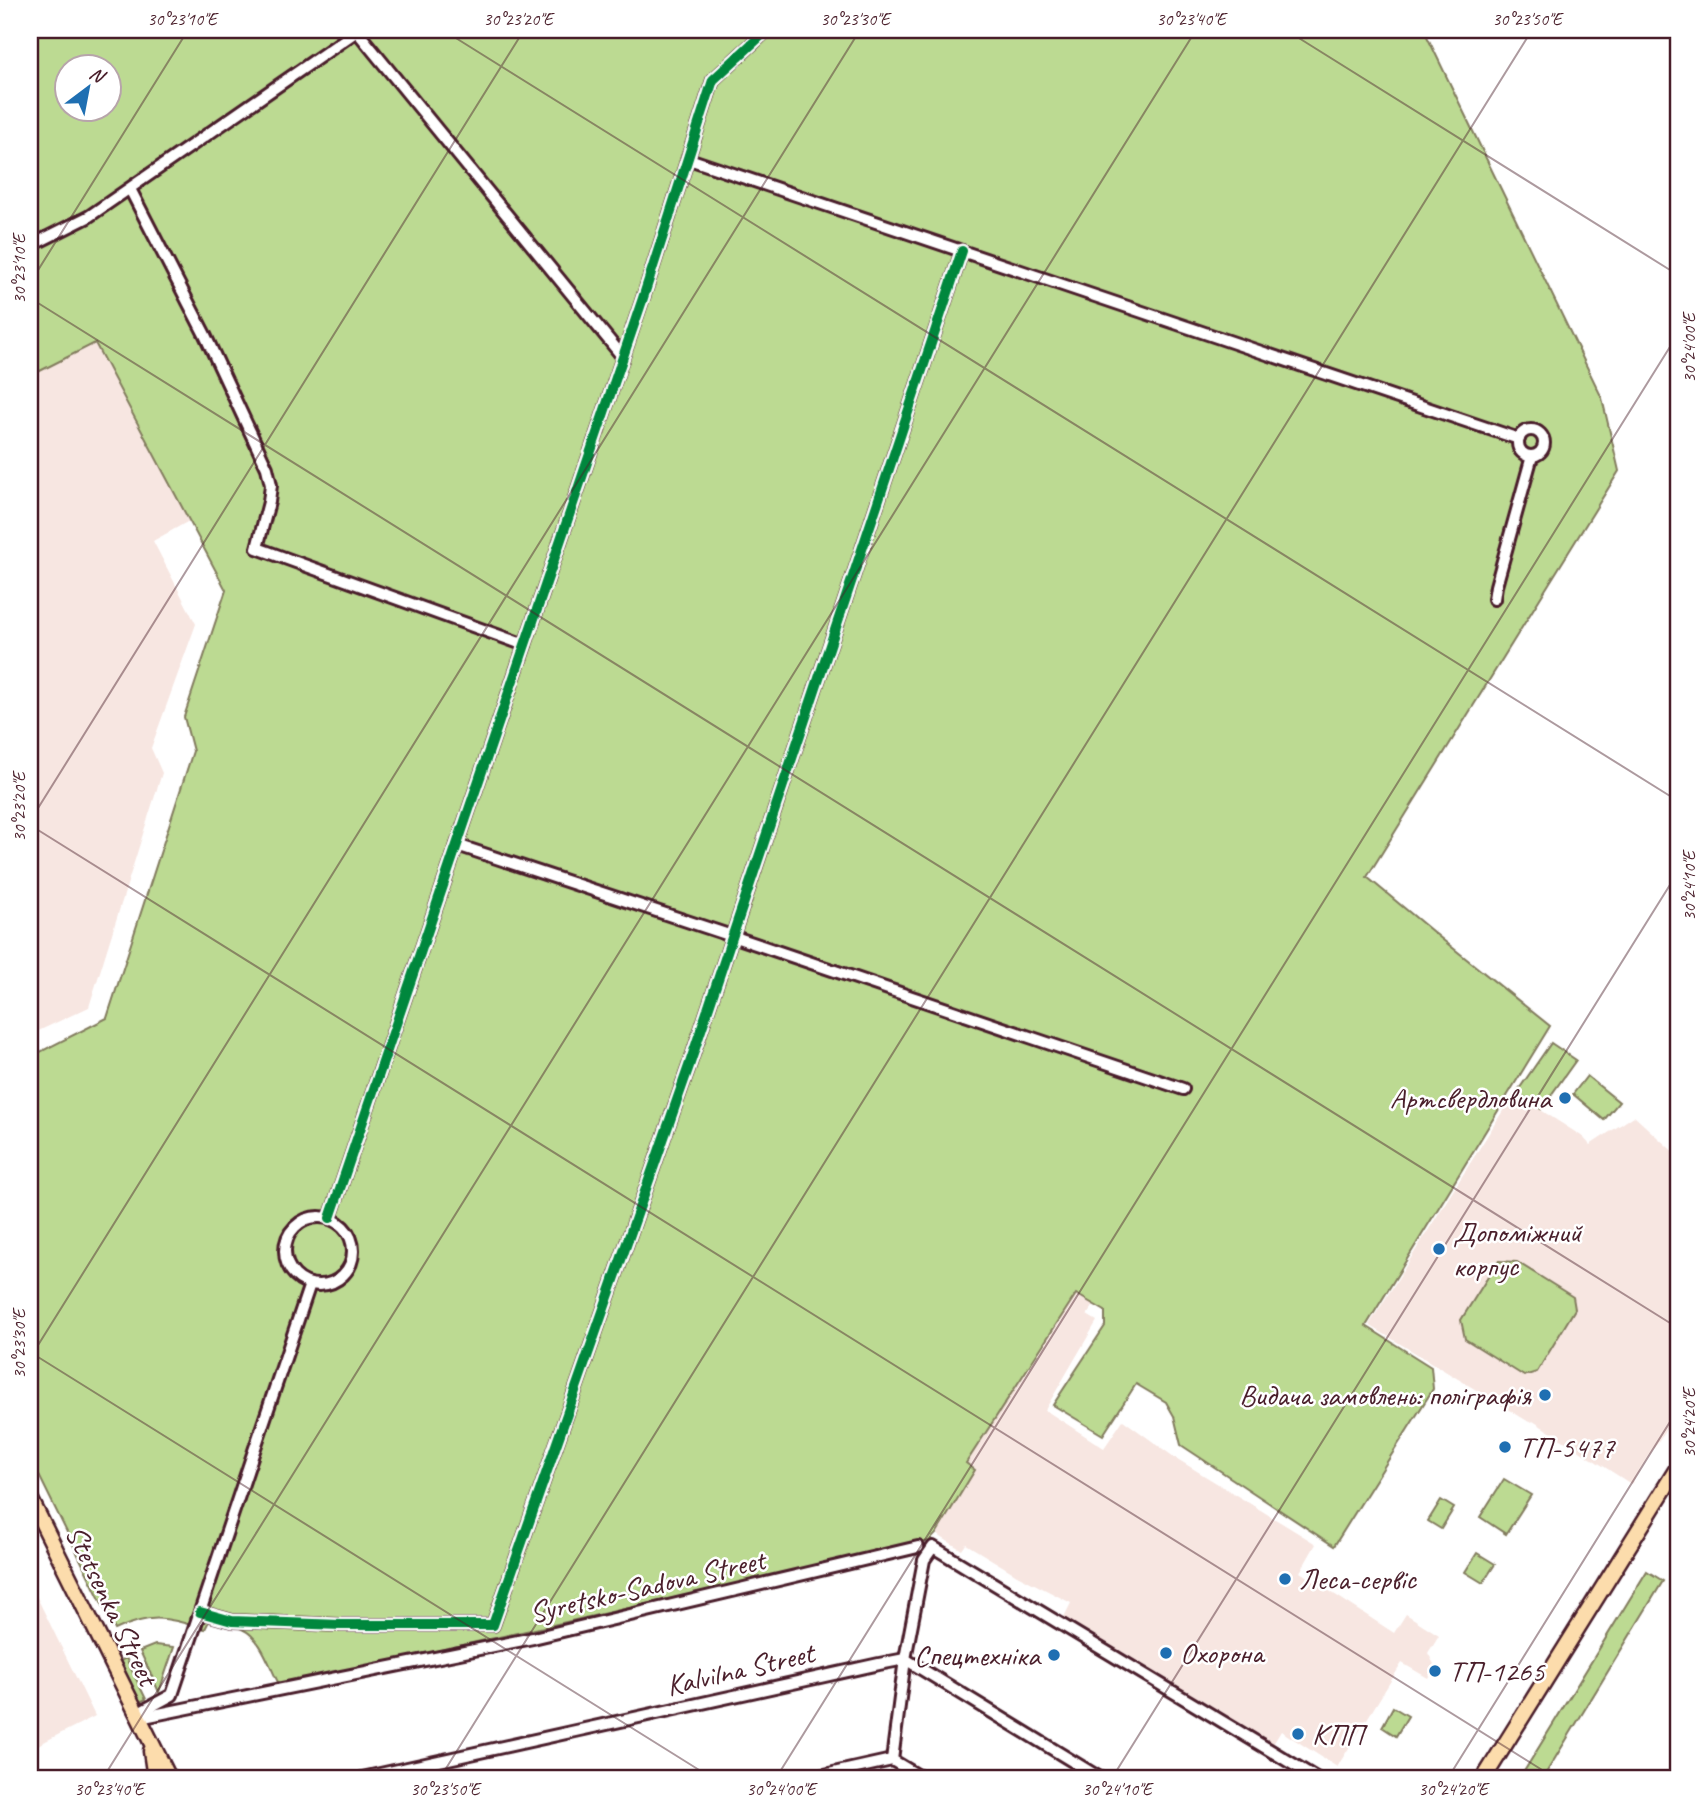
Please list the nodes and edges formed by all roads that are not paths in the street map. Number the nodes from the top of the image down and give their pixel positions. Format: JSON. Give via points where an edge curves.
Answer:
{"nodes":[{"id":1,"x":766,"y":30,"type":"edge"},
{"id":2,"x":356,"y":31,"type":"edge"},
{"id":3,"x":689,"y":159,"type":"junction"},
{"id":4,"x":130,"y":189,"type":"junction"},
{"id":5,"x":30,"y":246,"type":"edge"},
{"id":6,"x":962,"y":251,"type":"junction"},
{"id":7,"x":622,"y":356,"type":"junction"},
{"id":8,"x":1519,"y":439,"type":"junction"},
{"id":9,"x":1532,"y":456,"type":"junction"},
{"id":10,"x":1494,"y":599,"type":"dead end"},
{"id":11,"x":525,"y":645,"type":"junction"},
{"id":12,"x":457,"y":845,"type":"junction"},
{"id":13,"x":732,"y":936,"type":"junction"},
{"id":14,"x":1183,"y":1089,"type":"dead end"},
{"id":15,"x":330,"y":1218,"type":"junction"},
{"id":16,"x":310,"y":1284,"type":"junction"},
{"id":17,"x":1678,"y":1467,"type":"edge"},
{"id":18,"x":30,"y":1498,"type":"edge"},
{"id":19,"x":918,"y":1547,"type":"dead end"},
{"id":20,"x":200,"y":1612,"type":"junction"},
{"id":21,"x":905,"y":1659,"type":"junction"},
{"id":22,"x":138,"y":1716,"type":"junction"},
{"id":23,"x":148,"y":1736,"type":"junction"},
{"id":24,"x":892,"y":1760,"type":"junction"},
{"id":25,"x":155,"y":1778,"type":"edge"},
{"id":26,"x":169,"y":1778,"type":"edge"},
{"id":27,"x":362,"y":1778,"type":"edge"},
{"id":28,"x":816,"y":1778,"type":"edge"},
{"id":29,"x":922,"y":1778,"type":"edge"},
{"id":30,"x":1100,"y":1778,"type":"edge"},
{"id":31,"x":1316,"y":1778,"type":"edge"},
{"id":32,"x":1484,"y":1778,"type":"edge"}],
"edges":[{"from":1,"to":3,"type":"street","via":[[713,80]]},
{"from":2,"to":4,"type":"street"},
{"from":2,"to":7,"type":"street"},
{"from":3,"to":6,"type":"street"},
{"from":3,"to":7,"type":"street"},
{"from":4,"to":5,"type":"street","via":[[88,217]]},
{"from":4,"to":11,"type":"street","via":[[267,468],[269,502],[257,548]]},
{"from":6,"to":8,"type":"street"},
{"from":6,"to":13,"type":"street"},
{"from":7,"to":11,"type":"street"},
{"from":8,"to":9,"type":"street","via":[[1521,451]]},
{"from":8,"to":9,"type":"street","via":[[1528,431],[1539,433],[1542,449]]},
{"from":9,"to":10,"type":"street"},
{"from":11,"to":12,"type":"street"},
{"from":12,"to":13,"type":"street"},
{"from":12,"to":15,"type":"street"},
{"from":13,"to":14,"type":"street"},
{"from":13,"to":20,"type":"street","via":[[493,1625],[232,1621]]},
{"from":15,"to":16,"type":"street","via":[[348,1231],[353,1242],[352,1263],[339,1279]]},
{"from":15,"to":16,"type":"street","via":[[307,1218],[297,1224],[285,1244],[288,1265]]},
{"from":16,"to":20,"type":"street"},
{"from":17,"to":32,"type":"main road"},
{"from":18,"to":22,"type":"main road","name":"Stetsenka Street"},
{"from":19,"to":22,"type":"street","name":"Syretsko-Sadova Street","via":[[533,1638]]},
{"from":20,"to":22,"type":"street","via":[[173,1695]]},
{"from":21,"to":24,"type":"street"},
{"from":21,"to":27,"type":"street","name":"Kalvilna Street"},
{"from":21,"to":30,"type":"street"},
{"from":21,"to":31,"type":"street","via":[[924,1560],[933,1547]]},
{"from":22,"to":23,"type":"main road","name":"Stetsenka Street"},
{"from":23,"to":25,"type":"main road","name":"Stetsenka Street"},
{"from":23,"to":26,"type":"main road","name":"Stetsenka Street"},
{"from":24,"to":28,"type":"street"},
{"from":24,"to":29,"type":"street"}]}
